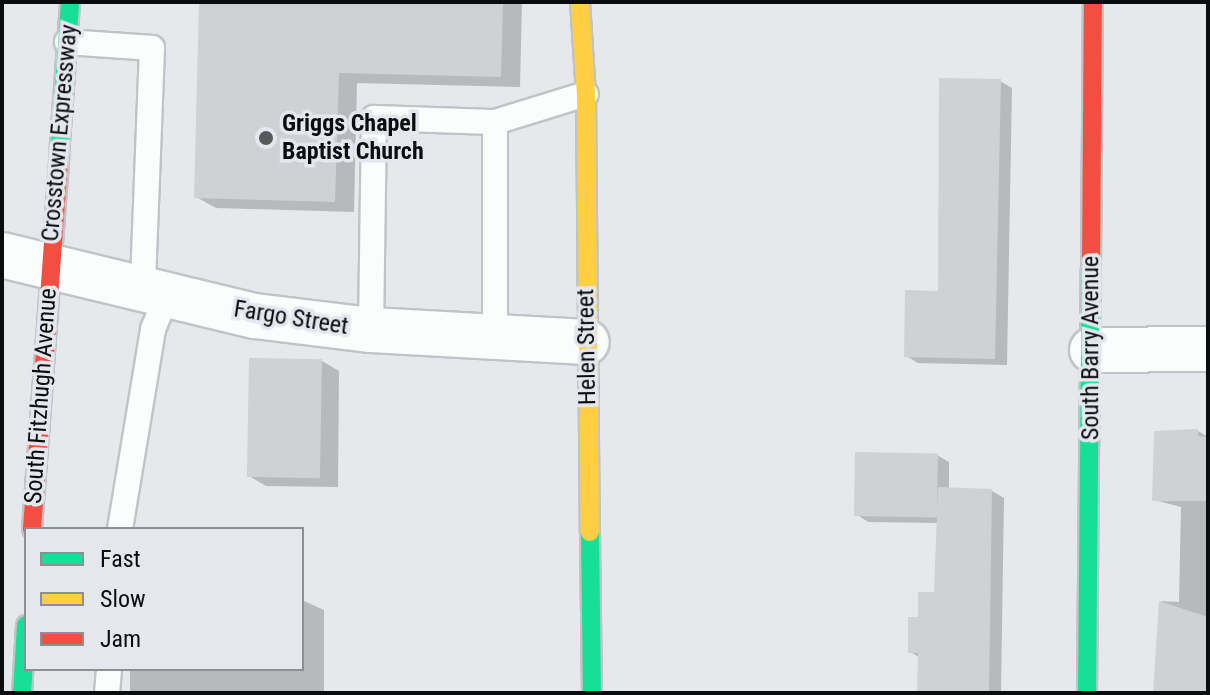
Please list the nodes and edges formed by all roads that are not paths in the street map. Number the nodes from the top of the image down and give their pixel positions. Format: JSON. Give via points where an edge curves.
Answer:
{"nodes":[{"id":1,"x":70,"y":2,"type":"edge"},
{"id":2,"x":580,"y":2,"type":"edge"},
{"id":3,"x":1093,"y":2,"type":"edge"},
{"id":4,"x":67,"y":42,"type":"junction"},
{"id":5,"x":586,"y":94,"type":"junction"},
{"id":6,"x":495,"y":122,"type":"junction"},
{"id":7,"x":2,"y":255,"type":"edge"},
{"id":8,"x":50,"y":263,"type":"junction"},
{"id":9,"x":156,"y":290,"type":"junction"},
{"id":10,"x":371,"y":330,"type":"junction"},
{"id":11,"x":495,"y":337,"type":"junction"},
{"id":12,"x":587,"y":342,"type":"junction"},
{"id":13,"x":1208,"y":349,"type":"edge"},
{"id":14,"x":1092,"y":350,"type":"junction"},
{"id":15,"x":32,"y":527,"type":"edge"},
{"id":16,"x":120,"y":527,"type":"edge"},
{"id":17,"x":24,"y":659,"type":"edge"},
{"id":18,"x":109,"y":671,"type":"edge"},
{"id":19,"x":22,"y":693,"type":"edge"},
{"id":20,"x":107,"y":693,"type":"edge"},
{"id":21,"x":592,"y":693,"type":"edge"},
{"id":22,"x":1087,"y":693,"type":"edge"}],
"edges":[{"from":1,"to":4,"type":"street","name":"Crosstown Expressway"},
{"from":2,"to":5,"type":"street","name":"Helen Street"},
{"from":3,"to":14,"type":"street","name":"South Barry Avenue"},
{"from":4,"to":8,"type":"street","name":"Crosstown Expressway"},
{"from":4,"to":9,"type":"lane","via":[[152,48]]},
{"from":5,"to":6,"type":"lane"},
{"from":5,"to":12,"type":"street","name":"Helen Street"},
{"from":6,"to":10,"type":"lane","via":[[374,118]]},
{"from":6,"to":11,"type":"lane"},
{"from":7,"to":8,"type":"street","name":"Fargo Street"},
{"from":8,"to":9,"type":"street","name":"Fargo Street"},
{"from":8,"to":15,"type":"street","name":"South Fitzhugh Avenue"},
{"from":9,"to":10,"type":"street","name":"Fargo Street","via":[[255,316]]},
{"from":9,"to":16,"type":"lane"},
{"from":10,"to":11,"type":"street","name":"Fargo Street"},
{"from":11,"to":12,"type":"street","name":"Fargo Street"},
{"from":12,"to":21,"type":"street","name":"Helen Street"},
{"from":13,"to":14,"type":"street"},
{"from":14,"to":22,"type":"street","name":"South Barry Avenue"},
{"from":17,"to":19,"type":"street"},
{"from":18,"to":20,"type":"lane"}]}
